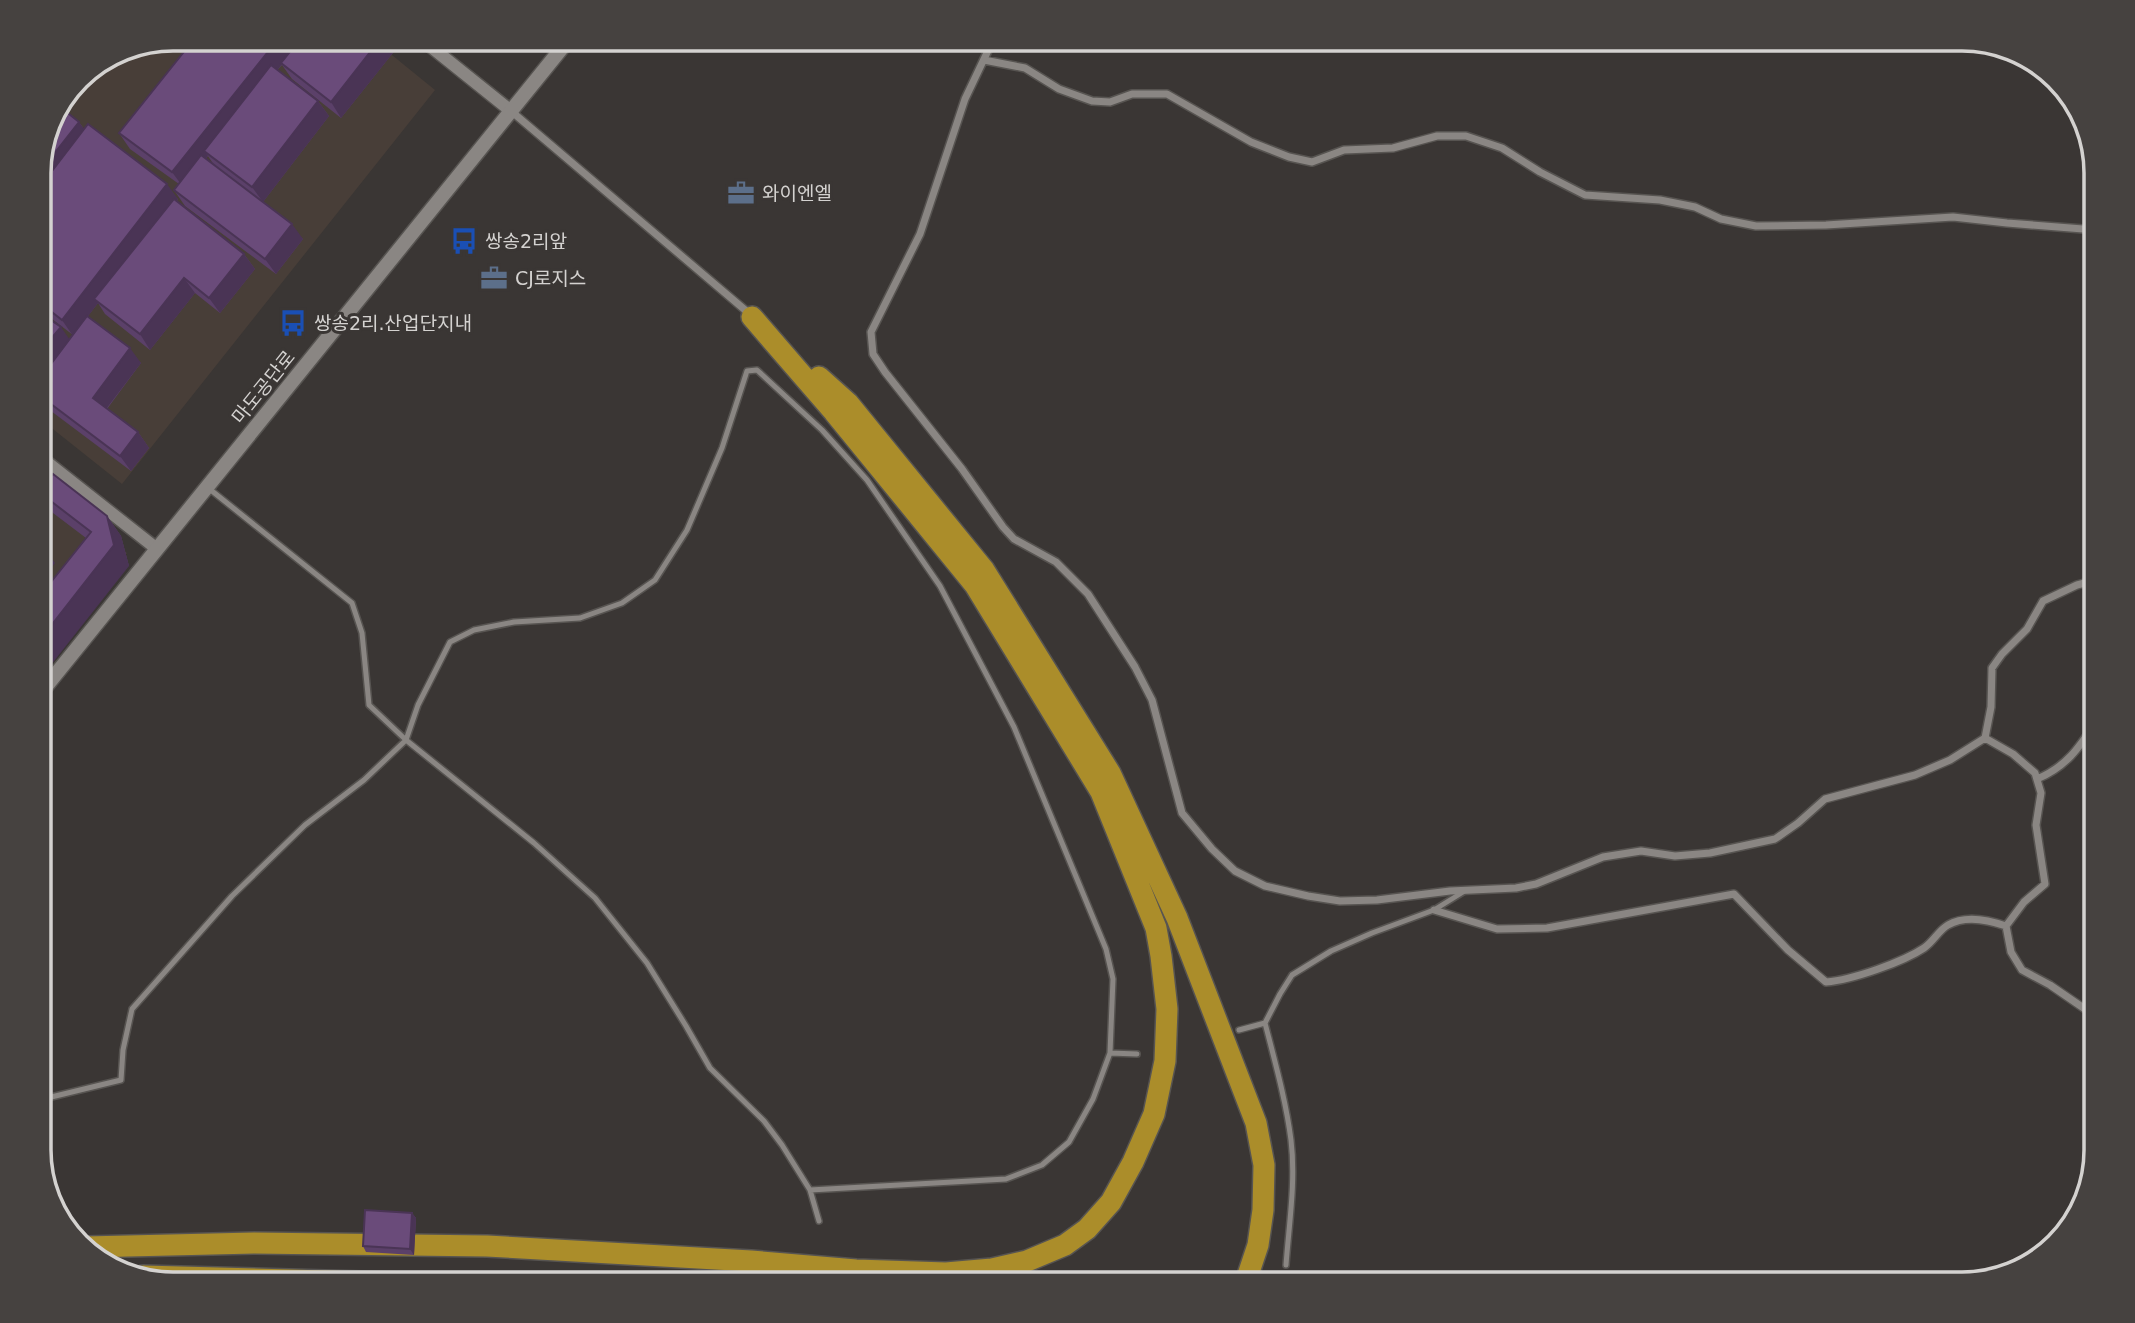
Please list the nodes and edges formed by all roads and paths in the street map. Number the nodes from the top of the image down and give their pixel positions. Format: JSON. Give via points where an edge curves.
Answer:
{"nodes":[{"id":1,"x":436,"y":51,"type":"edge"},
{"id":2,"x":559,"y":51,"type":"edge"},
{"id":3,"x":988,"y":51,"type":"edge"},
{"id":4,"x":984,"y":60,"type":"junction"},
{"id":5,"x":511,"y":111,"type":"junction"},
{"id":6,"x":2084,"y":229,"type":"edge"},
{"id":7,"x":752,"y":317,"type":"junction"},
{"id":8,"x":51,"y":465,"type":"edge"},
{"id":9,"x":207,"y":487,"type":"junction"},
{"id":10,"x":157,"y":549,"type":"junction"},
{"id":11,"x":2084,"y":583,"type":"edge"},
{"id":12,"x":51,"y":680,"type":"edge"},
{"id":13,"x":1985,"y":738,"type":"junction"},
{"id":14,"x":2084,"y":738,"type":"edge"},
{"id":15,"x":406,"y":740,"type":"junction"},
{"id":16,"x":2037,"y":779,"type":"junction"},
{"id":17,"x":1466,"y":890,"type":"junction"},
{"id":18,"x":1434,"y":911,"type":"junction"},
{"id":19,"x":2006,"y":926,"type":"junction"},
{"id":20,"x":2084,"y":1008,"type":"edge"},
{"id":21,"x":1265,"y":1023,"type":"junction"},
{"id":22,"x":1239,"y":1030,"type":"dead end"},
{"id":23,"x":1110,"y":1053,"type":"junction"},
{"id":24,"x":1138,"y":1054,"type":"dead end"},
{"id":25,"x":51,"y":1097,"type":"edge"},
{"id":26,"x":810,"y":1189,"type":"junction"},
{"id":27,"x":819,"y":1221,"type":"dead end"},
{"id":28,"x":99,"y":1247,"type":"edge"},
{"id":29,"x":1286,"y":1265,"type":"dead end"},
{"id":30,"x":916,"y":1272,"type":"edge"},
{"id":31,"x":958,"y":1272,"type":"edge"},
{"id":32,"x":1250,"y":1272,"type":"edge"}],
"edges":[{"from":1,"to":5,"type":"street"},
{"from":2,"to":5,"type":"main road","name":"마도공단로"},
{"from":3,"to":4,"type":"street"},
{"from":4,"to":6,"type":"street","via":[[1025,68],[1059,89],[1092,101],[1110,103],[1132,94],[1167,94],[1251,142],[1312,162],[1344,150],[1393,148],[1437,136],[1466,136],[1502,148],[1585,195],[1660,200],[1756,226],[1953,217]]},
{"from":4,"to":17,"type":"street","via":[[965,99],[920,234],[871,332],[873,354],[1003,527],[1020,543],[1056,562],[1088,594],[1152,700],[1182,813],[1235,871],[1265,886],[1340,901]]},
{"from":5,"to":7,"type":"street"},
{"from":5,"to":9,"type":"main road","name":"마도공단로"},
{"from":7,"to":31,"type":"highway","via":[[975,585],[1101,792],[1156,929],[1167,1009],[1165,1061],[1154,1114],[1111,1202],[1065,1245],[1027,1261]]},
{"from":7,"to":32,"type":"highway","via":[[848,403],[984,570],[1110,773],[1177,918],[1256,1123],[1264,1165],[1263,1210]]},
{"from":8,"to":10,"type":"street"},
{"from":9,"to":10,"type":"main road","name":"마도공단로"},
{"from":9,"to":15,"type":"lane","via":[[352,603],[362,633],[369,705]]},
{"from":10,"to":12,"type":"main road","name":"마도공단로"},
{"from":11,"to":13,"type":"street","via":[[2043,601],[1992,668]]},
{"from":13,"to":16,"type":"street","via":[[2013,754]]},
{"from":13,"to":17,"type":"street","via":[[1915,775],[1825,799],[1775,839],[1710,853],[1675,856],[1641,851],[1603,857],[1536,884]]},
{"from":14,"to":16,"type":"street","via":[[2066,763]]},
{"from":15,"to":23,"type":"lane","via":[[450,642],[474,629],[580,618],[622,603],[655,580],[687,530],[722,448],[747,371],[757,370],[822,430],[867,480],[940,586],[1008,716],[1106,949],[1113,979]]},
{"from":15,"to":25,"type":"lane","via":[[364,780],[305,825],[232,896],[132,1009],[121,1080]]},
{"from":15,"to":26,"type":"lane","via":[[595,898],[647,963],[710,1068],[764,1121]]},
{"from":16,"to":19,"type":"street","via":[[2041,793],[2036,825],[2045,884]]},
{"from":17,"to":18,"type":"lane"},
{"from":18,"to":19,"type":"street","via":[[1497,929],[1547,928],[1734,894],[1826,982],[1911,955],[1948,925],[1990,920]]},
{"from":18,"to":21,"type":"lane","via":[[1331,951],[1292,975]]},
{"from":19,"to":20,"type":"street","via":[[2011,952],[2022,970]]},
{"from":21,"to":22,"type":"lane"},
{"from":21,"to":29,"type":"lane","via":[[1291,1140]]},
{"from":23,"to":24,"type":"lane"},
{"from":23,"to":26,"type":"lane","via":[[1093,1099],[1069,1142],[1042,1165],[1006,1179]]},
{"from":26,"to":27,"type":"lane"},
{"from":28,"to":30,"type":"highway","via":[[254,1243],[487,1247]]}]}
